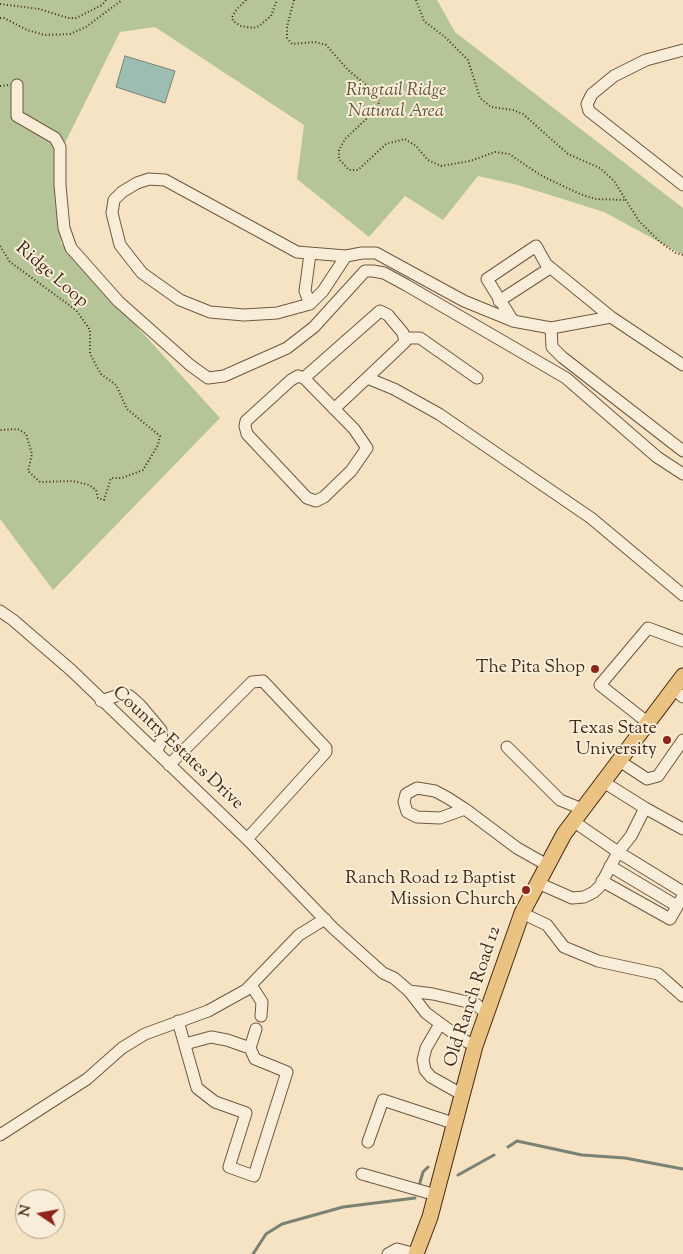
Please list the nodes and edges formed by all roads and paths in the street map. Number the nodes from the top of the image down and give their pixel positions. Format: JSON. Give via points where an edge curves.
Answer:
{"nodes":[{"id":1,"x":106,"y":0,"type":"edge"},
{"id":2,"x":122,"y":0,"type":"edge"},
{"id":3,"x":246,"y":0,"type":"edge"},
{"id":4,"x":277,"y":0,"type":"edge"},
{"id":5,"x":294,"y":0,"type":"edge"},
{"id":6,"x":416,"y":0,"type":"edge"},
{"id":7,"x":0,"y":4,"type":"edge"},
{"id":8,"x":0,"y":18,"type":"edge"},
{"id":9,"x":683,"y":50,"type":"edge"},
{"id":10,"x":17,"y":85,"type":"dead end"},
{"id":11,"x":683,"y":184,"type":"edge"},
{"id":12,"x":626,"y":200,"type":"junction"},
{"id":13,"x":0,"y":246,"type":"edge"},
{"id":14,"x":310,"y":254,"type":"junction"},
{"id":15,"x":683,"y":255,"type":"edge"},
{"id":16,"x":346,"y":256,"type":"junction"},
{"id":17,"x":550,"y":268,"type":"junction"},
{"id":18,"x":499,"y":301,"type":"junction"},
{"id":19,"x":310,"y":304,"type":"junction"},
{"id":20,"x":612,"y":317,"type":"junction"},
{"id":21,"x":513,"y":321,"type":"junction"},
{"id":22,"x":551,"y":328,"type":"junction"},
{"id":23,"x":404,"y":338,"type":"junction"},
{"id":24,"x":683,"y":365,"type":"edge"},
{"id":25,"x":304,"y":378,"type":"junction"},
{"id":26,"x":367,"y":378,"type":"junction"},
{"id":27,"x":477,"y":378,"type":"dead end"},
{"id":28,"x":334,"y":409,"type":"junction"},
{"id":29,"x":0,"y":430,"type":"edge"},
{"id":30,"x":683,"y":451,"type":"edge"},
{"id":31,"x":683,"y":474,"type":"edge"},
{"id":32,"x":683,"y":595,"type":"edge"},
{"id":33,"x":0,"y":611,"type":"edge"},
{"id":34,"x":683,"y":641,"type":"edge"},
{"id":35,"x":683,"y":676,"type":"edge"},
{"id":36,"x":678,"y":693,"type":"edge"},
{"id":37,"x":101,"y":701,"type":"junction"},
{"id":38,"x":647,"y":722,"type":"junction"},
{"id":39,"x":683,"y":740,"type":"edge"},
{"id":40,"x":506,"y":747,"type":"dead end"},
{"id":41,"x":156,"y":752,"type":"junction"},
{"id":42,"x":618,"y":760,"type":"junction"},
{"id":43,"x":169,"y":765,"type":"junction"},
{"id":44,"x":602,"y":780,"type":"junction"},
{"id":45,"x":645,"y":808,"type":"junction"},
{"id":46,"x":465,"y":809,"type":"junction"},
{"id":47,"x":577,"y":815,"type":"junction"},
{"id":48,"x":683,"y":829,"type":"edge"},
{"id":49,"x":246,"y":839,"type":"junction"},
{"id":50,"x":618,"y":852,"type":"junction"},
{"id":51,"x":547,"y":865,"type":"junction"},
{"id":52,"x":610,"y":866,"type":"junction"},
{"id":53,"x":602,"y":881,"type":"junction"},
{"id":54,"x":538,"y":883,"type":"junction"},
{"id":55,"x":683,"y":892,"type":"edge"},
{"id":56,"x":680,"y":901,"type":"edge"},
{"id":57,"x":522,"y":913,"type":"junction"},
{"id":58,"x":325,"y":918,"type":"junction"},
{"id":59,"x":251,"y":985,"type":"junction"},
{"id":60,"x":409,"y":991,"type":"junction"},
{"id":61,"x":683,"y":996,"type":"edge"},
{"id":62,"x":486,"y":1014,"type":"junction"},
{"id":63,"x":261,"y":1016,"type":"dead end"},
{"id":64,"x":178,"y":1022,"type":"junction"},
{"id":65,"x":440,"y":1024,"type":"junction"},
{"id":66,"x":256,"y":1029,"type":"dead end"},
{"id":67,"x":186,"y":1044,"type":"junction"},
{"id":68,"x":475,"y":1046,"type":"junction"},
{"id":69,"x":250,"y":1048,"type":"junction"},
{"id":70,"x":463,"y":1095,"type":"junction"},
{"id":71,"x":456,"y":1124,"type":"junction"},
{"id":72,"x":0,"y":1135,"type":"edge"},
{"id":73,"x":368,"y":1142,"type":"dead end"},
{"id":74,"x":362,"y":1174,"type":"dead end"},
{"id":75,"x":436,"y":1196,"type":"junction"},
{"id":76,"x":388,"y":1254,"type":"edge"},
{"id":77,"x":416,"y":1254,"type":"edge"}],
"edges":[{"from":1,"to":7,"type":"path","via":[[76,18],[39,8]]},
{"from":2,"to":8,"type":"path","via":[[86,27],[70,34],[45,35]]},
{"from":3,"to":4,"type":"path","via":[[232,17],[241,26],[253,28],[271,16]]},
{"from":5,"to":12,"type":"path","via":[[287,27],[287,38],[292,44],[315,42],[326,45],[348,70],[375,92],[379,101],[378,108],[345,139],[339,150],[339,158],[348,170],[358,170],[386,144],[405,139],[428,160],[441,166],[495,152],[509,154],[542,176],[580,194],[595,199]]},
{"from":6,"to":12,"type":"path","via":[[424,21],[446,37],[468,60],[480,98],[491,107],[523,114],[568,154],[600,168],[614,181]]},
{"from":9,"to":11,"type":"street","via":[[646,60],[614,76],[592,94],[588,104],[589,111]]},
{"from":10,"to":31,"type":"street","via":[[17,116],[55,138],[60,147],[64,228],[71,248],[118,302],[208,378],[224,376],[287,348],[314,327],[365,271],[384,273],[566,378],[657,457]]},
{"from":12,"to":15,"type":"path","via":[[639,221],[660,242],[676,254]]},
{"from":13,"to":29,"type":"path","name":"Ridge Loop","via":[[10,262],[76,310],[90,330],[90,354],[101,374],[116,385],[127,409],[160,436],[143,470],[122,478],[111,478],[104,500],[98,498],[90,485],[73,481],[40,482],[28,471],[32,454],[26,434],[18,429]]},
{"from":14,"to":16,"type":"street"},
{"from":14,"to":19,"type":"street","via":[[305,291]]},
{"from":14,"to":19,"type":"street","via":[[297,252],[165,180],[149,179],[137,183],[114,200],[112,213],[120,245],[142,273],[180,300],[210,312],[244,315],[277,313]]},
{"from":16,"to":19,"type":"street","via":[[323,291]]},
{"from":16,"to":21,"type":"street","via":[[376,254],[464,301]]},
{"from":17,"to":18,"type":"street"},
{"from":17,"to":18,"type":"street","via":[[536,246],[487,279]]},
{"from":17,"to":20,"type":"street"},
{"from":18,"to":21,"type":"street"},
{"from":20,"to":22,"type":"street"},
{"from":20,"to":24,"type":"street"},
{"from":21,"to":22,"type":"street"},
{"from":22,"to":30,"type":"street","via":[[552,347],[562,357]]},
{"from":23,"to":25,"type":"street","via":[[388,315],[380,311]]},
{"from":23,"to":26,"type":"street","via":[[405,342]]},
{"from":23,"to":27,"type":"street","via":[[420,338]]},
{"from":25,"to":28,"type":"street"},
{"from":25,"to":28,"type":"street","via":[[298,376],[290,380],[246,421],[245,426],[247,434],[307,498],[316,501],[350,471],[367,448]]},
{"from":26,"to":28,"type":"street"},
{"from":26,"to":32,"type":"street","via":[[439,414],[515,464],[590,518]]},
{"from":33,"to":37,"type":"street","name":"Country Estates Drive","via":[[44,646]]},
{"from":34,"to":38,"type":"street","via":[[648,628],[600,685]]},
{"from":35,"to":36,"type":"main road","name":"Old Ranch Road 12"},
{"from":36,"to":38,"type":"main road","name":"Old Ranch Road 12"},
{"from":37,"to":41,"type":"street","name":"Country Estates Drive"},
{"from":37,"to":41,"type":"street","via":[[122,694],[140,705],[161,730],[162,740]]},
{"from":38,"to":42,"type":"main road","name":"Old Ranch Road 12"},
{"from":39,"to":42,"type":"street","via":[[658,776],[647,779]]},
{"from":40,"to":47,"type":"street"},
{"from":41,"to":43,"type":"street","name":"Country Estates Drive"},
{"from":42,"to":44,"type":"main road","name":"Old Ranch Road 12"},
{"from":43,"to":49,"type":"street","name":"Country Estates Drive"},
{"from":43,"to":49,"type":"street","via":[[252,682],[263,681],[326,748],[326,752]]},
{"from":44,"to":45,"type":"street"},
{"from":44,"to":47,"type":"main road","name":"Old Ranch Road 12"},
{"from":45,"to":48,"type":"street"},
{"from":45,"to":50,"type":"street","via":[[631,836]]},
{"from":46,"to":46,"type":"street","via":[[435,791],[417,788],[406,794],[404,802],[407,812],[417,817],[440,818]]},
{"from":46,"to":51,"type":"street","via":[[517,848]]},
{"from":47,"to":50,"type":"street"},
{"from":47,"to":51,"type":"main road","name":"Old Ranch Road 12"},
{"from":49,"to":58,"type":"street","name":"Country Estates Drive"},
{"from":50,"to":52,"type":"street"},
{"from":50,"to":55,"type":"street"},
{"from":51,"to":54,"type":"main road","name":"Old Ranch Road 12"},
{"from":52,"to":53,"type":"street"},
{"from":52,"to":56,"type":"street"},
{"from":53,"to":54,"type":"street","via":[[594,892],[572,898]]},
{"from":53,"to":56,"type":"street","via":[[670,919]]},
{"from":54,"to":57,"type":"main road","name":"Old Ranch Road 12"},
{"from":57,"to":61,"type":"street","via":[[547,924],[564,947],[598,961],[658,974]]},
{"from":57,"to":62,"type":"main road","name":"Old Ranch Road 12"},
{"from":58,"to":59,"type":"street","via":[[299,935]]},
{"from":58,"to":60,"type":"street","name":"Country Estates Drive","via":[[383,973]]},
{"from":59,"to":63,"type":"street","via":[[262,1002]]},
{"from":59,"to":64,"type":"street","via":[[208,1011]]},
{"from":60,"to":62,"type":"street","via":[[476,1004]]},
{"from":60,"to":65,"type":"street","name":"Country Estates Drive","via":[[426,1014]]},
{"from":62,"to":68,"type":"main road","name":"Old Ranch Road 12"},
{"from":64,"to":67,"type":"street"},
{"from":64,"to":72,"type":"street","via":[[145,1034],[122,1048],[87,1079]]},
{"from":65,"to":68,"type":"street","name":"Country Estates Drive"},
{"from":65,"to":70,"type":"street","via":[[426,1048],[423,1060],[426,1070],[431,1078]]},
{"from":66,"to":69,"type":"street"},
{"from":67,"to":69,"type":"street","via":[[211,1037]]},
{"from":67,"to":69,"type":"street","via":[[196,1088],[215,1102],[246,1113],[229,1167],[254,1176],[287,1072],[255,1059]]},
{"from":68,"to":70,"type":"main road","name":"Old Ranch Road 12"},
{"from":70,"to":71,"type":"main road","name":"Old Ranch Road 12"},
{"from":71,"to":73,"type":"street","via":[[383,1100]]},
{"from":71,"to":75,"type":"main road","name":"Old Ranch Road 12"},
{"from":74,"to":75,"type":"street"},
{"from":75,"to":77,"type":"main road","name":"Old Ranch Road 12"},
{"from":76,"to":77,"type":"street","via":[[397,1249]]}]}
